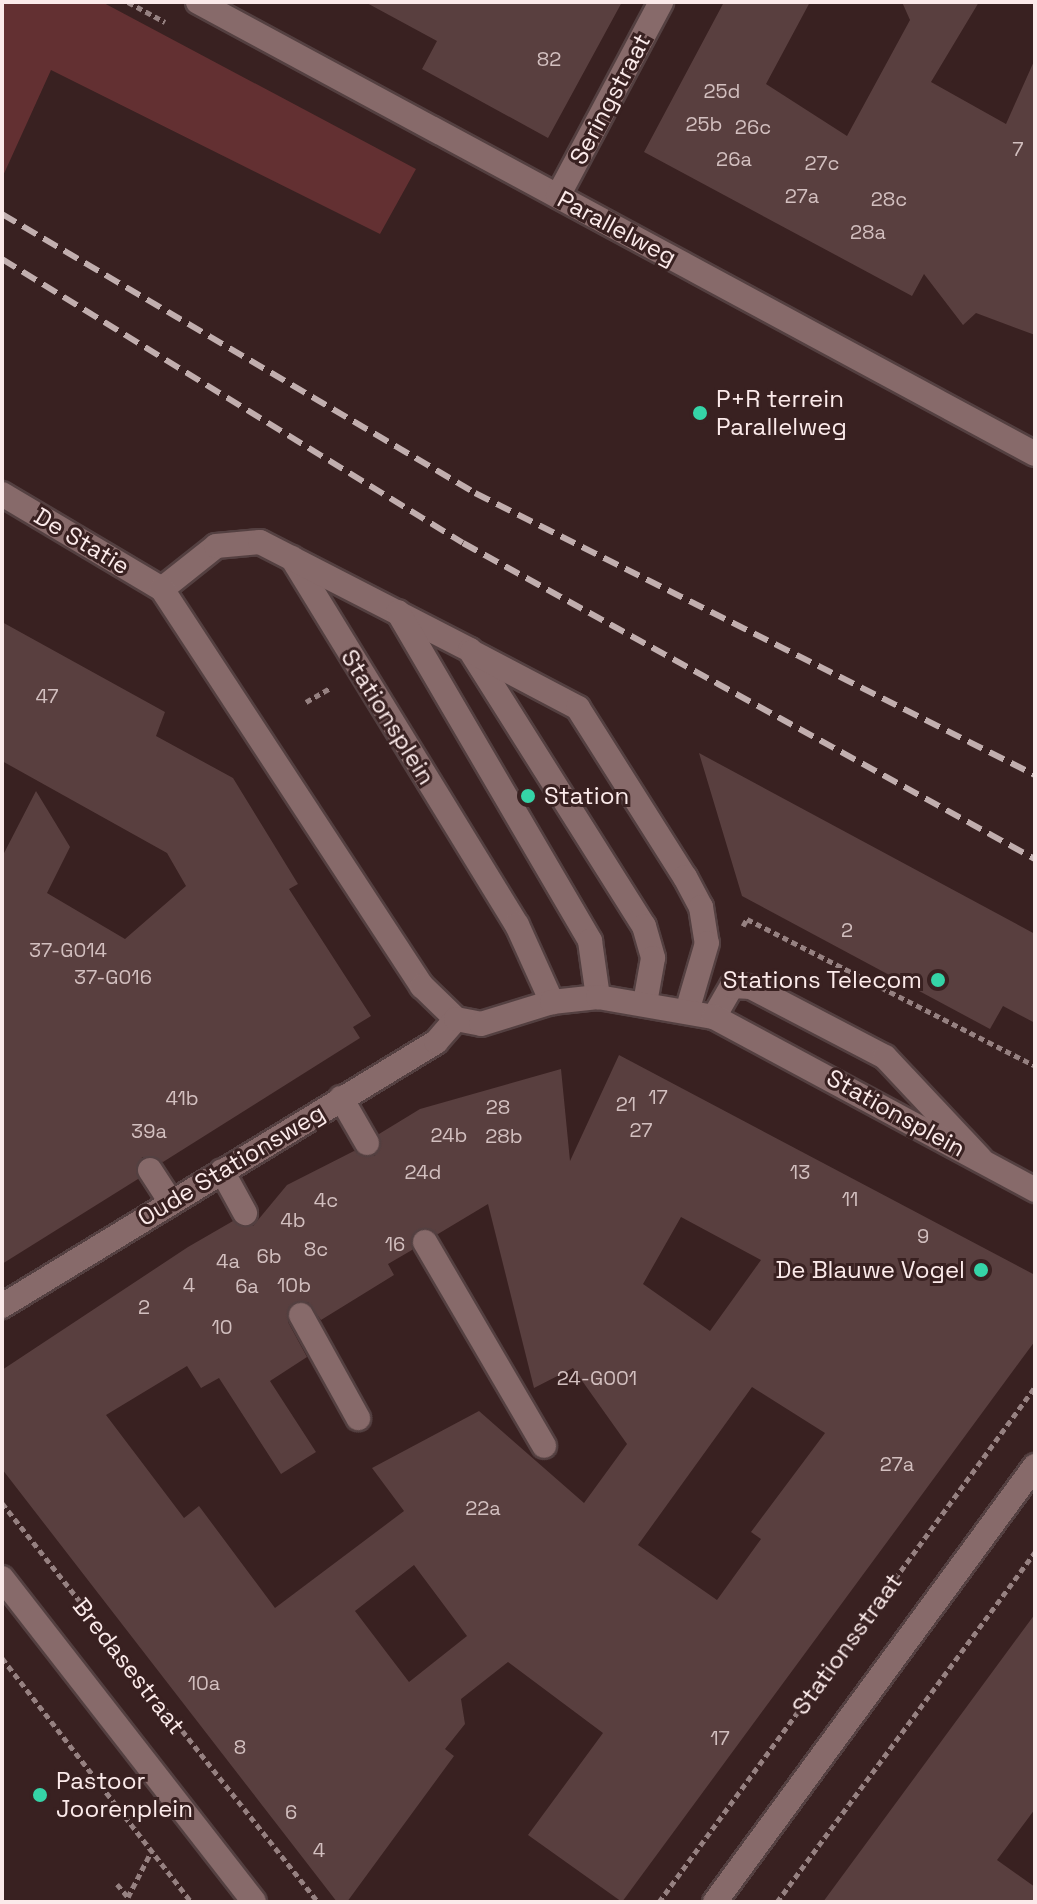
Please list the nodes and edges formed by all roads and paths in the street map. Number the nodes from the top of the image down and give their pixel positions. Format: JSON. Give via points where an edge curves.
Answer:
{"nodes":[{"id":1,"x":198,"y":2,"type":"edge"},
{"id":2,"x":661,"y":2,"type":"edge"},
{"id":3,"x":558,"y":196,"type":"junction"},
{"id":4,"x":1035,"y":454,"type":"edge"},
{"id":5,"x":2,"y":494,"type":"edge"},
{"id":6,"x":292,"y":558,"type":"junction"},
{"id":7,"x":162,"y":589,"type":"junction"},
{"id":8,"x":397,"y":610,"type":"junction"},
{"id":9,"x":470,"y":650,"type":"junction"},
{"id":10,"x":598,"y":997,"type":"junction"},
{"id":11,"x":552,"y":1002,"type":"junction"},
{"id":12,"x":645,"y":1003,"type":"junction"},
{"id":13,"x":688,"y":1008,"type":"junction"},
{"id":14,"x":714,"y":1017,"type":"junction"},
{"id":15,"x":456,"y":1019,"type":"junction"},
{"id":16,"x":341,"y":1098,"type":"junction"},
{"id":17,"x":367,"y":1143,"type":"dead end"},
{"id":18,"x":982,"y":1160,"type":"junction"},
{"id":19,"x":150,"y":1170,"type":"dead end"},
{"id":20,"x":222,"y":1171,"type":"junction"},
{"id":21,"x":1035,"y":1190,"type":"edge"},
{"id":22,"x":171,"y":1202,"type":"junction"},
{"id":23,"x":245,"y":1213,"type":"dead end"},
{"id":24,"x":425,"y":1242,"type":"dead end"},
{"id":25,"x":2,"y":1306,"type":"edge"},
{"id":26,"x":301,"y":1315,"type":"dead end"},
{"id":27,"x":1035,"y":1387,"type":"edge"},
{"id":28,"x":358,"y":1418,"type":"dead end"},
{"id":29,"x":544,"y":1446,"type":"dead end"},
{"id":30,"x":1035,"y":1466,"type":"edge"},
{"id":31,"x":2,"y":1503,"type":"edge"},
{"id":32,"x":1035,"y":1552,"type":"edge"},
{"id":33,"x":2,"y":1578,"type":"edge"},
{"id":34,"x":2,"y":1658,"type":"edge"},
{"id":35,"x":152,"y":1850,"type":"junction"},
{"id":36,"x":117,"y":1884,"type":"dead end"},
{"id":37,"x":191,"y":1902,"type":"edge"},
{"id":38,"x":254,"y":1902,"type":"edge"},
{"id":39,"x":318,"y":1902,"type":"edge"},
{"id":40,"x":659,"y":1902,"type":"edge"},
{"id":41,"x":715,"y":1902,"type":"edge"},
{"id":42,"x":777,"y":1902,"type":"edge"}],
"edges":[{"from":1,"to":3,"type":"street","name":"Parallelweg"},
{"from":2,"to":3,"type":"street","name":"Seringstraat"},
{"from":3,"to":4,"type":"street","name":"Parallelweg"},
{"from":5,"to":7,"type":"street","name":"De Statie"},
{"from":6,"to":7,"type":"street","via":[[238,539],[216,546]]},
{"from":6,"to":8,"type":"street"},
{"from":6,"to":11,"type":"street","name":"Stationsplein","via":[[517,925]]},
{"from":7,"to":15,"type":"street","via":[[422,986]]},
{"from":8,"to":9,"type":"street"},
{"from":8,"to":10,"type":"street","via":[[590,941]]},
{"from":9,"to":12,"type":"street","via":[[644,926],[653,958]]},
{"from":9,"to":13,"type":"street","via":[[578,708],[685,877],[701,907],[707,943]]},
{"from":10,"to":11,"type":"street"},
{"from":10,"to":12,"type":"street"},
{"from":11,"to":15,"type":"street","via":[[481,1024]]},
{"from":12,"to":13,"type":"street"},
{"from":13,"to":14,"type":"street"},
{"from":14,"to":18,"type":"street","name":"Stationsplein"},
{"from":14,"to":18,"type":"street","name":"Stationsplein","via":[[732,986],[751,987],[885,1057]]},
{"from":15,"to":16,"type":"street","name":"Oude Stationsweg","via":[[436,1042]]},
{"from":16,"to":17,"type":"street"},
{"from":16,"to":20,"type":"street","name":"Oude Stationsweg"},
{"from":18,"to":21,"type":"street"},
{"from":19,"to":22,"type":"street"},
{"from":20,"to":22,"type":"street","name":"Oude Stationsweg"},
{"from":20,"to":23,"type":"street"},
{"from":22,"to":25,"type":"street","name":"Oude Stationsweg"},
{"from":24,"to":29,"type":"street"},
{"from":26,"to":28,"type":"street"},
{"from":27,"to":40,"type":"path","name":"Stationsstraat"},
{"from":30,"to":41,"type":"street","name":"Stationsstraat"},
{"from":31,"to":39,"type":"path","name":"Bredasestraat"},
{"from":32,"to":42,"type":"path"},
{"from":33,"to":38,"type":"street","name":"Bredasestraat"},
{"from":34,"to":35,"type":"path"},
{"from":35,"to":36,"type":"path","via":[[128,1897]]},
{"from":35,"to":37,"type":"path"}]}
